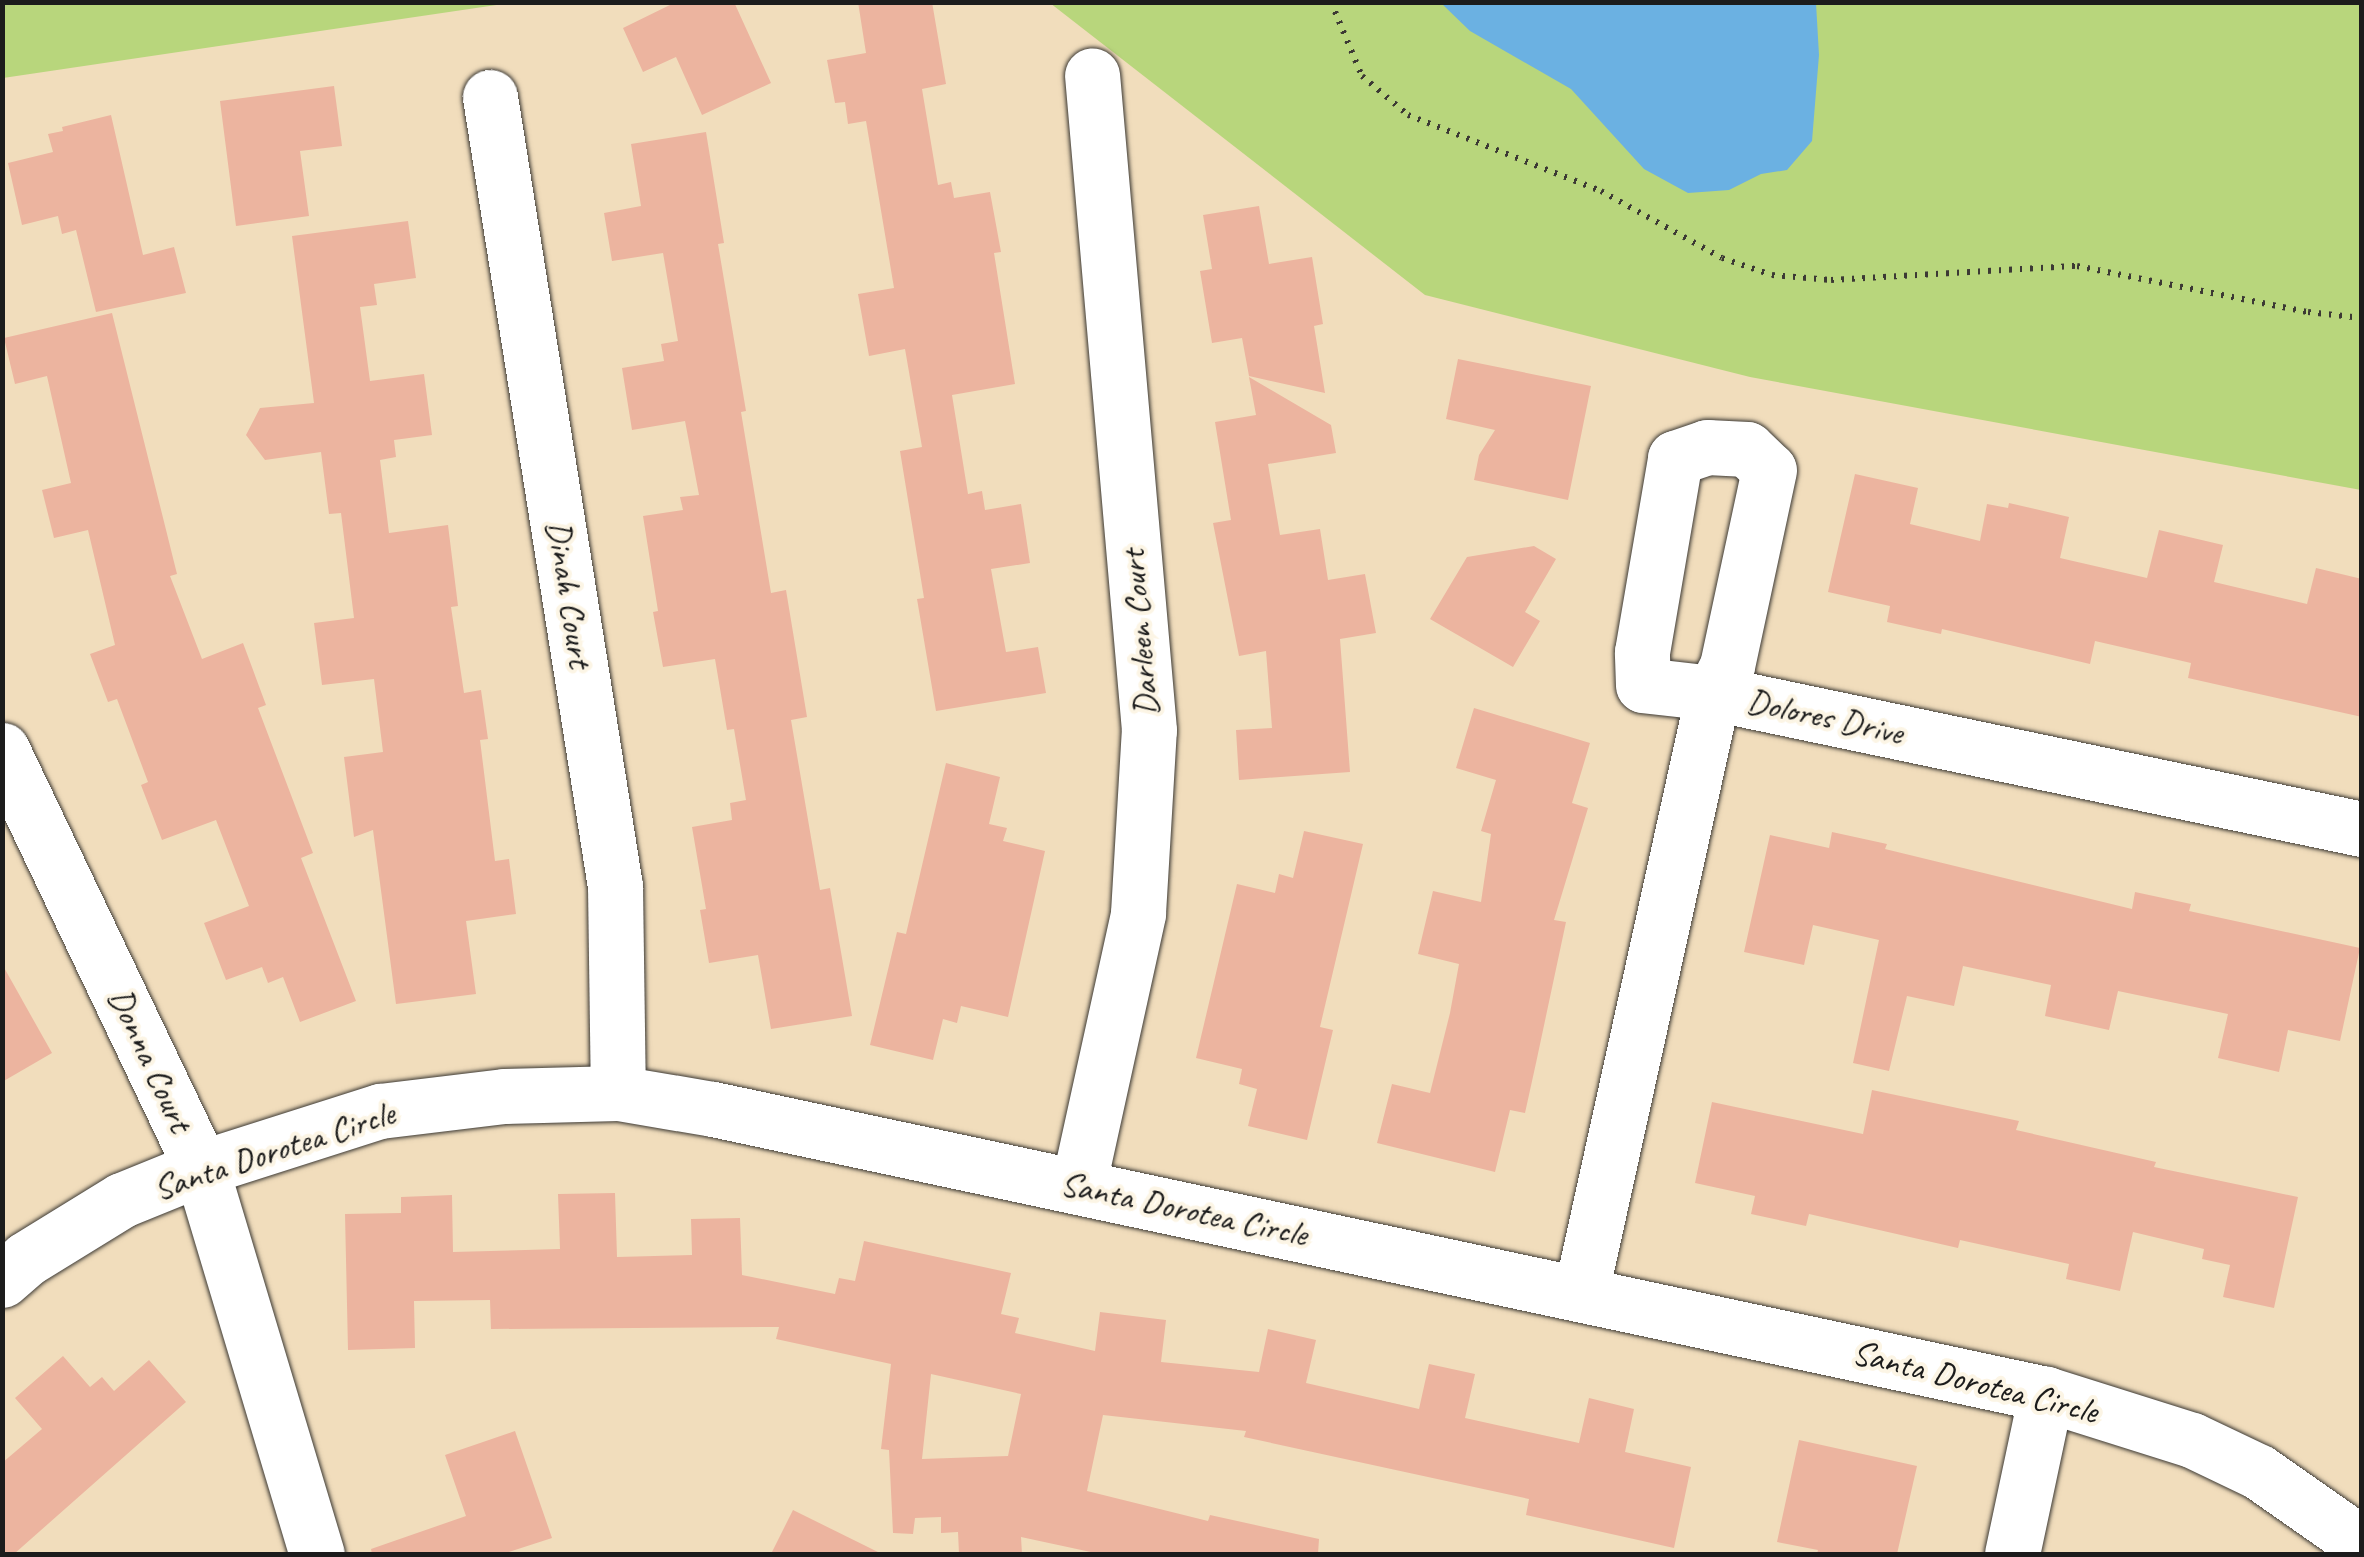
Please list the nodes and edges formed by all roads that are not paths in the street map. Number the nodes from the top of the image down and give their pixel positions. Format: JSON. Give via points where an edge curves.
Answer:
{"nodes":[{"id":1,"x":1092,"y":75,"type":"dead end"},
{"id":2,"x":490,"y":97,"type":"dead end"},
{"id":3,"x":2,"y":750,"type":"edge"},
{"id":4,"x":2362,"y":828,"type":"edge"},
{"id":5,"x":618,"y":1093,"type":"junction"},
{"id":6,"x":202,"y":1168,"type":"junction"},
{"id":7,"x":1078,"y":1187,"type":"junction"},
{"id":8,"x":2,"y":1280,"type":"edge"},
{"id":9,"x":1580,"y":1292,"type":"junction"},
{"id":10,"x":2046,"y":1394,"type":"junction"},
{"id":11,"x":2362,"y":1544,"type":"edge"},
{"id":12,"x":318,"y":1554,"type":"edge"},
{"id":13,"x":2012,"y":1554,"type":"edge"}],
"edges":[{"from":1,"to":7,"type":"street","name":"Darleen Court","via":[[1149,730],[1138,912]]},
{"from":2,"to":5,"type":"street","name":"Dinah Court","via":[[616,886]]},
{"from":3,"to":6,"type":"street","name":"Donna Court"},
{"from":4,"to":9,"type":"street","name":"Dolores Drive","via":[[1713,693]]},
{"from":5,"to":6,"type":"street","name":"Santa Dorotea Circle","via":[[504,1096],[380,1111]]},
{"from":5,"to":7,"type":"street","name":"Santa Dorotea Circle"},
{"from":6,"to":8,"type":"street","name":"Santa Dorotea Circle","via":[[122,1200]]},
{"from":6,"to":12,"type":"street","name":"Donna Court"},
{"from":7,"to":9,"type":"street","name":"Santa Dorotea Circle"},
{"from":9,"to":10,"type":"street","name":"Santa Dorotea Circle"},
{"from":10,"to":11,"type":"street","name":"Santa Dorotea Circle","via":[[2209,1448],[2259,1472]]},
{"from":10,"to":13,"type":"street"}]}
